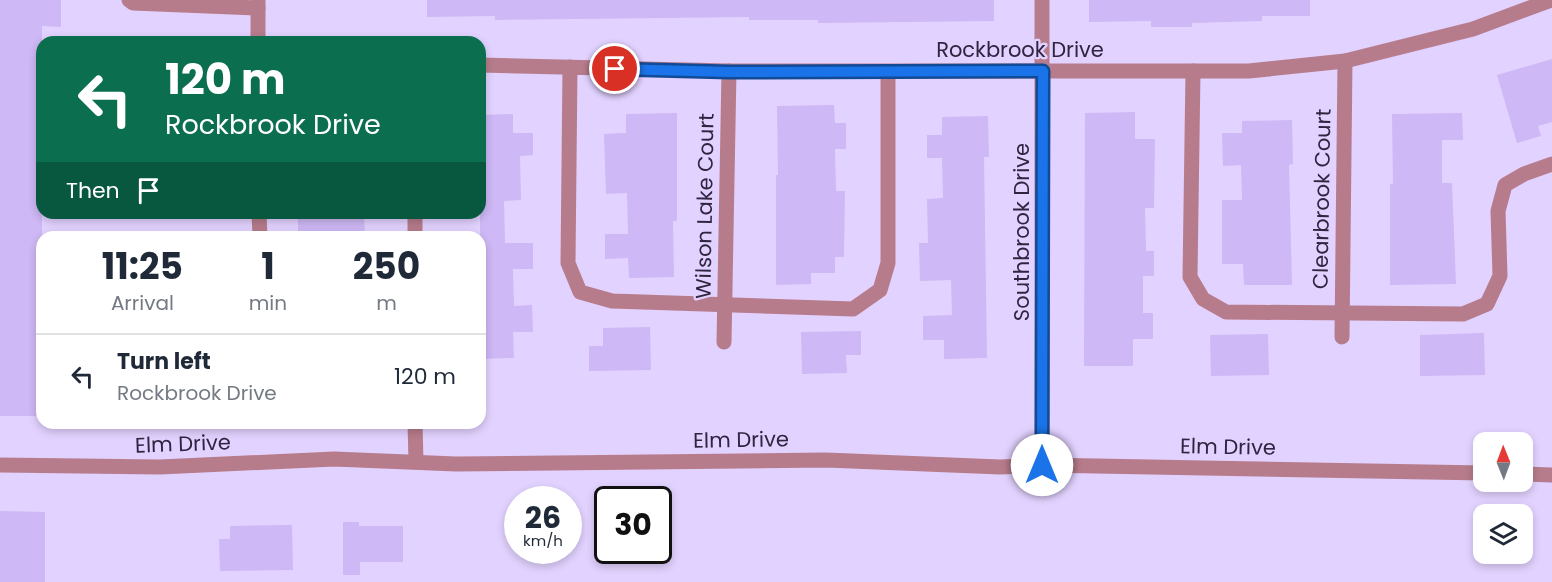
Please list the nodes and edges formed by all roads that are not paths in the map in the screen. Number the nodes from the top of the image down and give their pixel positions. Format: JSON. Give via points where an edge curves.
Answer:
{"nodes":[{"id":1,"x":129,"y":0,"type":"edge"},
{"id":2,"x":1042,"y":0,"type":"edge"},
{"id":3,"x":1551,"y":0,"type":"edge"},
{"id":4,"x":258,"y":4,"type":"edge"},
{"id":5,"x":258,"y":36,"type":"edge"},
{"id":6,"x":1345,"y":61,"type":"junction"},
{"id":7,"x":486,"y":65,"type":"edge"},
{"id":8,"x":570,"y":67,"type":"junction"},
{"id":9,"x":1043,"y":71,"type":"junction"},
{"id":10,"x":1193,"y":71,"type":"junction"},
{"id":11,"x":729,"y":72,"type":"junction"},
{"id":12,"x":888,"y":72,"type":"junction"},
{"id":13,"x":1552,"y":164,"type":"edge"},
{"id":14,"x":724,"y":305,"type":"junction"},
{"id":15,"x":1342,"y":313,"type":"junction"},
{"id":16,"x":1342,"y":337,"type":"dead end"},
{"id":17,"x":723,"y":342,"type":"dead end"},
{"id":18,"x":416,"y":429,"type":"edge"},
{"id":19,"x":416,"y":462,"type":"junction"},
{"id":20,"x":0,"y":465,"type":"edge"},
{"id":21,"x":1042,"y":465,"type":"junction"},
{"id":22,"x":1473,"y":473,"type":"edge"},
{"id":23,"x":1533,"y":474,"type":"edge"},
{"id":24,"x":1552,"y":475,"type":"edge"}],
"edges":[{"from":1,"to":4,"type":"street"},
{"from":2,"to":9,"type":"street","name":"Southbrook Drive"},
{"from":3,"to":6,"type":"street","name":"Rockbrook Drive","via":[[1473,28]]},
{"from":4,"to":5,"type":"street"},
{"from":6,"to":10,"type":"street","name":"Rockbrook Drive","via":[[1249,71]]},
{"from":6,"to":15,"type":"street","name":"Clearbrook Court"},
{"from":7,"to":8,"type":"street","name":"Rockbrook Drive"},
{"from":8,"to":11,"type":"street","name":"Rockbrook Drive"},
{"from":8,"to":14,"type":"street","via":[[568,263],[580,292],[612,302]]},
{"from":9,"to":10,"type":"street","name":"Rockbrook Drive"},
{"from":9,"to":12,"type":"street","name":"Rockbrook Drive"},
{"from":9,"to":21,"type":"street","name":"Southbrook Drive"},
{"from":10,"to":15,"type":"street","via":[[1190,277],[1203,299],[1226,312]]},
{"from":11,"to":12,"type":"street","name":"Rockbrook Drive"},
{"from":11,"to":14,"type":"street","name":"Wilson Lake Court"},
{"from":12,"to":14,"type":"street","via":[[888,263],[880,290],[853,309]]},
{"from":13,"to":15,"type":"street","via":[[1505,185],[1498,211],[1500,276],[1487,304],[1463,314]]},
{"from":14,"to":17,"type":"street","name":"Wilson Lake Court"},
{"from":15,"to":16,"type":"street","name":"Clearbrook Court"},
{"from":18,"to":19,"type":"street"},
{"from":19,"to":20,"type":"street","name":"Elm Drive","via":[[334,459],[160,467]]},
{"from":19,"to":21,"type":"street","name":"Elm Drive","via":[[826,460]]},
{"from":21,"to":22,"type":"street","name":"Elm Drive"},
{"from":23,"to":24,"type":"street"}]}
